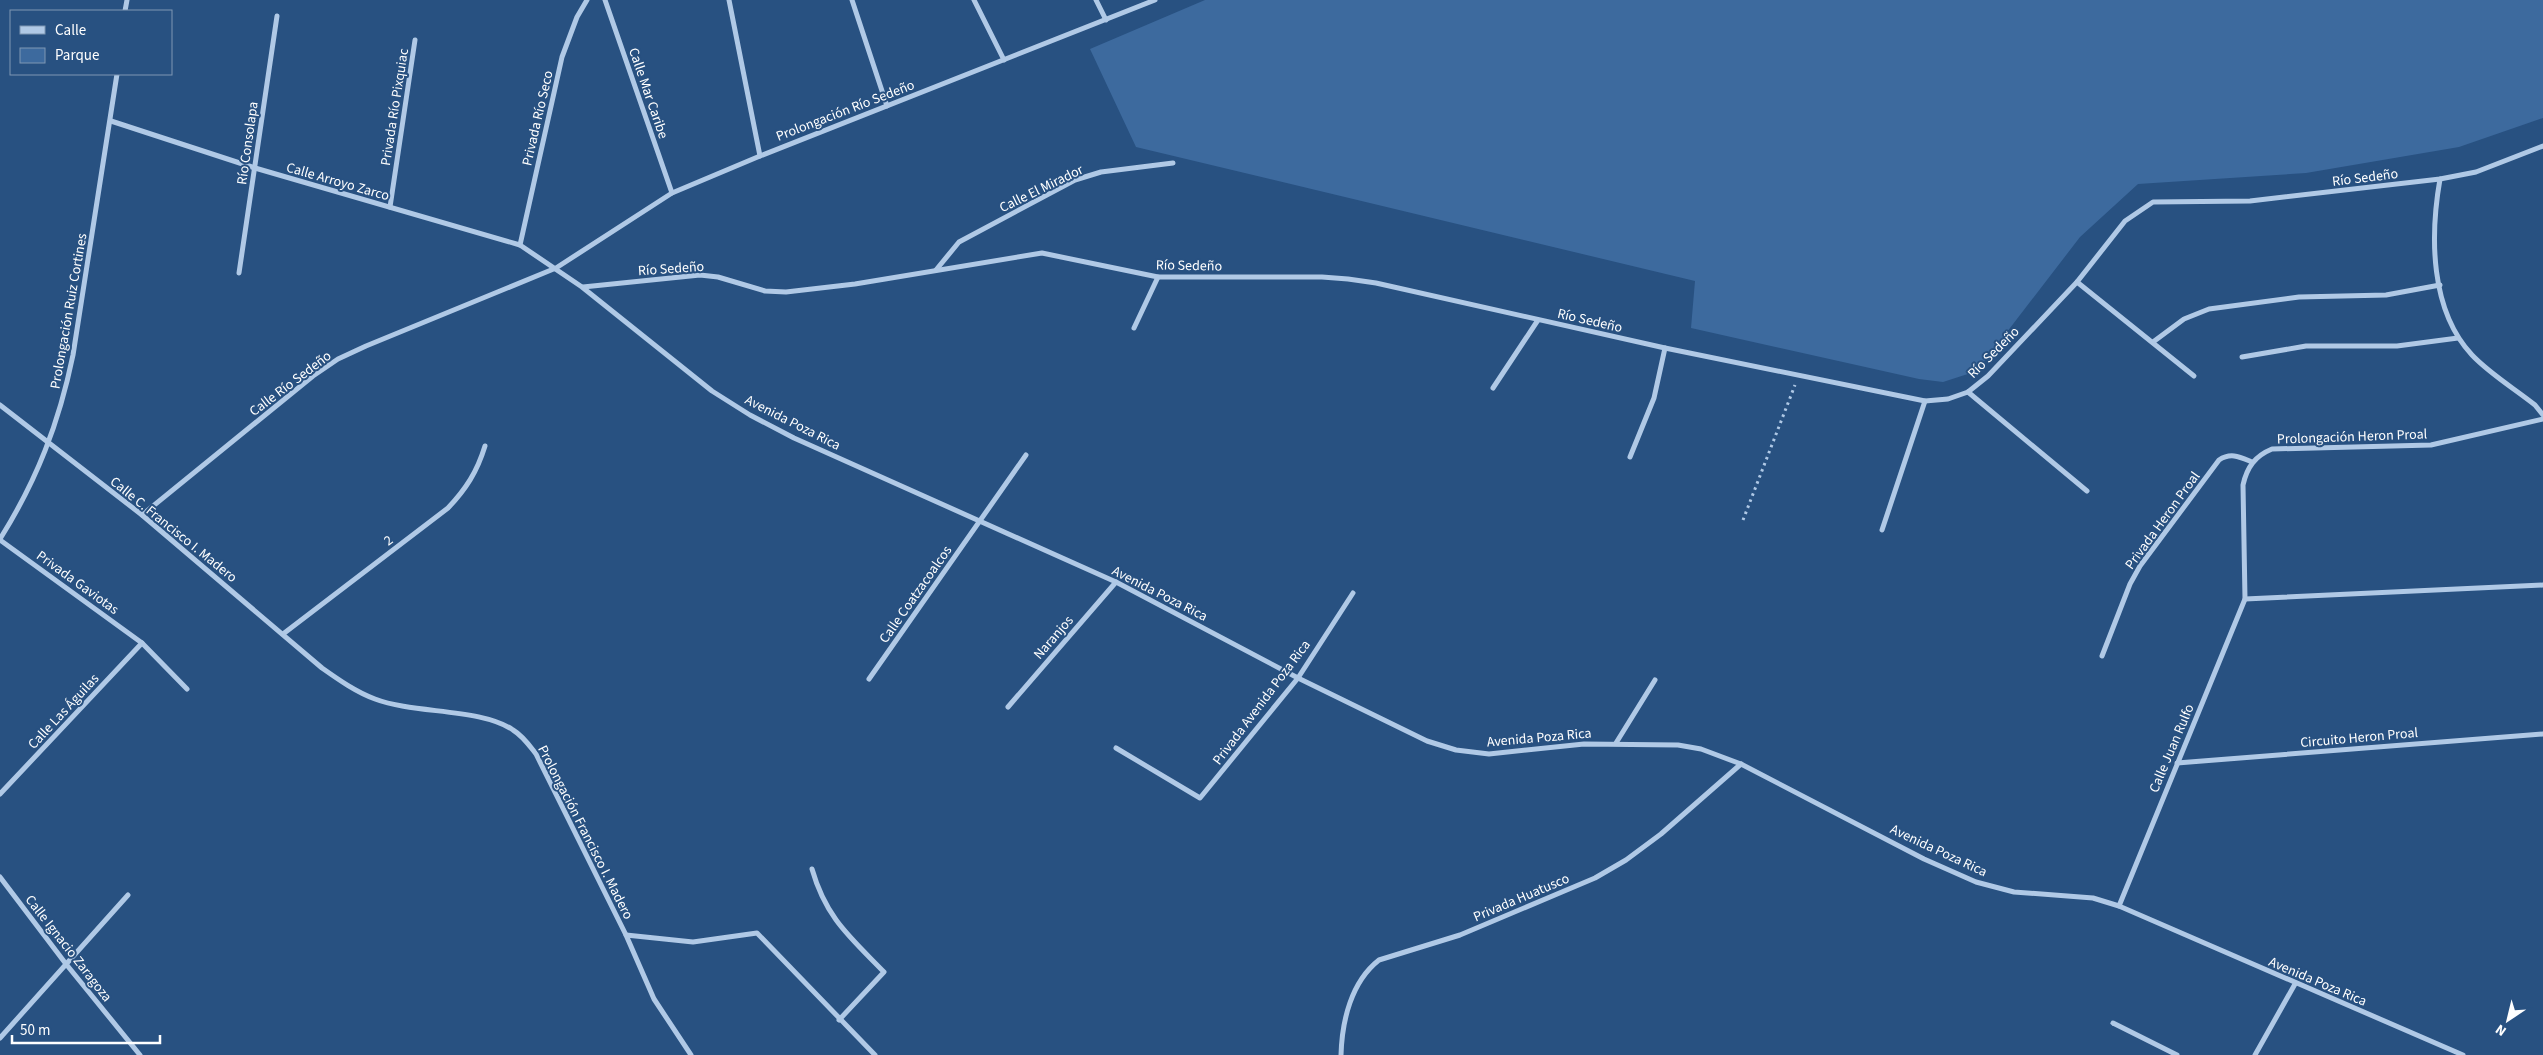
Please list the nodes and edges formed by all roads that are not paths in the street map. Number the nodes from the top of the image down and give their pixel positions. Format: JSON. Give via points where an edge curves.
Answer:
{"nodes":[{"id":1,"x":587,"y":0,"type":"edge"},
{"id":2,"x":605,"y":0,"type":"edge"},
{"id":3,"x":729,"y":0,"type":"edge"},
{"id":4,"x":852,"y":0,"type":"edge"},
{"id":5,"x":974,"y":0,"type":"edge"},
{"id":6,"x":1096,"y":0,"type":"edge"},
{"id":7,"x":1155,"y":0,"type":"edge"},
{"id":8,"x":277,"y":16,"type":"dead end"},
{"id":9,"x":1106,"y":20,"type":"junction"},
{"id":10,"x":415,"y":40,"type":"dead end"},
{"id":11,"x":1004,"y":60,"type":"junction"},
{"id":12,"x":117,"y":75,"type":"edge"},
{"id":13,"x":886,"y":106,"type":"junction"},
{"id":14,"x":110,"y":120,"type":"junction"},
{"id":15,"x":2543,"y":146,"type":"edge"},
{"id":16,"x":760,"y":156,"type":"junction"},
{"id":17,"x":1173,"y":163,"type":"dead end"},
{"id":18,"x":254,"y":168,"type":"junction"},
{"id":19,"x":2440,"y":179,"type":"junction"},
{"id":20,"x":672,"y":193,"type":"junction"},
{"id":21,"x":390,"y":208,"type":"junction"},
{"id":22,"x":520,"y":245,"type":"junction"},
{"id":23,"x":556,"y":268,"type":"junction"},
{"id":24,"x":936,"y":270,"type":"junction"},
{"id":25,"x":239,"y":273,"type":"dead end"},
{"id":26,"x":1158,"y":277,"type":"junction"},
{"id":27,"x":2077,"y":282,"type":"junction"},
{"id":28,"x":2440,"y":285,"type":"junction"},
{"id":29,"x":582,"y":287,"type":"junction"},
{"id":30,"x":1538,"y":320,"type":"junction"},
{"id":31,"x":1134,"y":328,"type":"dead end"},
{"id":32,"x":2458,"y":338,"type":"junction"},
{"id":33,"x":2153,"y":342,"type":"junction"},
{"id":34,"x":1665,"y":348,"type":"junction"},
{"id":35,"x":2242,"y":357,"type":"dead end"},
{"id":36,"x":2194,"y":376,"type":"dead end"},
{"id":37,"x":1494,"y":388,"type":"dead end"},
{"id":38,"x":1968,"y":392,"type":"junction"},
{"id":39,"x":1926,"y":401,"type":"junction"},
{"id":40,"x":0,"y":405,"type":"edge"},
{"id":41,"x":2543,"y":415,"type":"edge"},
{"id":42,"x":2543,"y":419,"type":"edge"},
{"id":43,"x":50,"y":443,"type":"junction"},
{"id":44,"x":486,"y":446,"type":"dead end"},
{"id":45,"x":1026,"y":455,"type":"dead end"},
{"id":46,"x":1630,"y":457,"type":"dead end"},
{"id":47,"x":2252,"y":462,"type":"junction"},
{"id":48,"x":2087,"y":491,"type":"dead end"},
{"id":49,"x":142,"y":516,"type":"junction"},
{"id":50,"x":980,"y":522,"type":"junction"},
{"id":51,"x":1882,"y":530,"type":"dead end"},
{"id":52,"x":0,"y":539,"type":"edge"},
{"id":53,"x":1116,"y":582,"type":"junction"},
{"id":54,"x":2543,"y":585,"type":"edge"},
{"id":55,"x":1353,"y":593,"type":"dead end"},
{"id":56,"x":2245,"y":599,"type":"junction"},
{"id":57,"x":283,"y":634,"type":"junction"},
{"id":58,"x":142,"y":643,"type":"junction"},
{"id":59,"x":2102,"y":656,"type":"dead end"},
{"id":60,"x":1298,"y":678,"type":"junction"},
{"id":61,"x":869,"y":679,"type":"dead end"},
{"id":62,"x":1655,"y":680,"type":"dead end"},
{"id":63,"x":187,"y":689,"type":"dead end"},
{"id":64,"x":1008,"y":707,"type":"dead end"},
{"id":65,"x":2543,"y":734,"type":"edge"},
{"id":66,"x":1616,"y":743,"type":"junction"},
{"id":67,"x":1116,"y":748,"type":"dead end"},
{"id":68,"x":2177,"y":763,"type":"junction"},
{"id":69,"x":1741,"y":764,"type":"junction"},
{"id":70,"x":0,"y":794,"type":"edge"},
{"id":71,"x":812,"y":869,"type":"dead end"},
{"id":72,"x":0,"y":878,"type":"edge"},
{"id":73,"x":128,"y":895,"type":"dead end"},
{"id":74,"x":2119,"y":906,"type":"junction"},
{"id":75,"x":626,"y":935,"type":"junction"},
{"id":76,"x":66,"y":964,"type":"junction"},
{"id":77,"x":2295,"y":984,"type":"junction"},
{"id":78,"x":840,"y":1020,"type":"junction"},
{"id":79,"x":2114,"y":1023,"type":"dead end"},
{"id":80,"x":0,"y":1038,"type":"edge"},
{"id":81,"x":140,"y":1055,"type":"edge"},
{"id":82,"x":691,"y":1055,"type":"edge"},
{"id":83,"x":875,"y":1055,"type":"edge"},
{"id":84,"x":1341,"y":1055,"type":"edge"},
{"id":85,"x":2177,"y":1055,"type":"edge"},
{"id":86,"x":2255,"y":1055,"type":"edge"},
{"id":87,"x":2463,"y":1055,"type":"edge"}],
"edges":[{"from":1,"to":22,"type":"street","name":"Privada Río Seco","via":[[562,57]]},
{"from":2,"to":20,"type":"street","name":"Calle Mar Caribe"},
{"from":3,"to":16,"type":"street"},
{"from":4,"to":13,"type":"street"},
{"from":5,"to":11,"type":"street"},
{"from":6,"to":9,"type":"street"},
{"from":7,"to":9,"type":"street","name":"Prolongación Río Sedeño"},
{"from":8,"to":18,"type":"street","name":"Río Consolapa"},
{"from":9,"to":11,"type":"street","name":"Prolongación Río Sedeño"},
{"from":10,"to":21,"type":"street","name":"Privada Río Pixquiac"},
{"from":11,"to":13,"type":"street","name":"Prolongación Río Sedeño"},
{"from":12,"to":14,"type":"street","name":"Prolongación Ruiz Cortines"},
{"from":13,"to":16,"type":"street","name":"Prolongación Río Sedeño"},
{"from":14,"to":18,"type":"street","name":"Calle Arroyo Zarco"},
{"from":14,"to":43,"type":"street","name":"Prolongación Ruiz Cortines","via":[[73,355]]},
{"from":15,"to":19,"type":"street","name":"Río Sedeño","via":[[2476,172]]},
{"from":16,"to":20,"type":"street","name":"Prolongación Río Sedeño"},
{"from":17,"to":24,"type":"street","name":"Calle El Mirador","via":[[1101,172],[1075,180],[960,242]]},
{"from":18,"to":21,"type":"street","name":"Calle Arroyo Zarco"},
{"from":18,"to":25,"type":"street","name":"Río Consolapa"},
{"from":19,"to":27,"type":"street","name":"Río Sedeño","via":[[2250,201],[2153,202],[2125,221]]},
{"from":19,"to":28,"type":"street","via":[[2433,231]]},
{"from":20,"to":23,"type":"street","name":"Prolongación Río Sedeño"},
{"from":21,"to":22,"type":"street","name":"Calle Arroyo Zarco"},
{"from":22,"to":23,"type":"street","name":"Calle Arroyo Zarco"},
{"from":23,"to":29,"type":"street"},
{"from":23,"to":49,"type":"street","name":"Calle Río Sedeño","via":[[338,359]]},
{"from":24,"to":26,"type":"street","name":"Río Sedeño","via":[[1042,253]]},
{"from":24,"to":29,"type":"street","name":"Río Sedeño","via":[[786,292],[765,291],[718,277],[700,276]]},
{"from":26,"to":30,"type":"street","name":"Río Sedeño","via":[[1348,279]]},
{"from":26,"to":31,"type":"street"},
{"from":27,"to":33,"type":"street"},
{"from":27,"to":38,"type":"street","name":"Río Sedeño","via":[[1988,376]]},
{"from":28,"to":32,"type":"street"},
{"from":28,"to":33,"type":"street","via":[[2386,295],[2299,298],[2209,309],[2184,320]]},
{"from":29,"to":50,"type":"street","name":"Avenida Poza Rica","via":[[712,390],[750,416]]},
{"from":30,"to":34,"type":"street","name":"Río Sedeño"},
{"from":30,"to":37,"type":"street"},
{"from":32,"to":35,"type":"street","via":[[2397,346],[2306,346]]},
{"from":32,"to":41,"type":"street","via":[[2473,356]]},
{"from":33,"to":36,"type":"street"},
{"from":34,"to":39,"type":"street","name":"Río Sedeño"},
{"from":34,"to":46,"type":"street","via":[[1654,398]]},
{"from":38,"to":39,"type":"street","name":"Río Sedeño","via":[[1948,399]]},
{"from":38,"to":48,"type":"street"},
{"from":39,"to":51,"type":"street"},
{"from":40,"to":43,"type":"street","name":"Calle C. Francisco I. Madero"},
{"from":42,"to":47,"type":"street","name":"Prolongación Heron Proal","via":[[2431,445],[2272,449]]},
{"from":43,"to":49,"type":"street","name":"Calle C. Francisco I. Madero"},
{"from":43,"to":52,"type":"street","name":"Prolongación Ruiz Cortines"},
{"from":44,"to":57,"type":"street","name":"2","via":[[467,487],[448,508]]},
{"from":45,"to":50,"type":"street","name":"Calle Coatzacoalcos"},
{"from":47,"to":56,"type":"street","name":"Calle Juan Rulfo","via":[[2243,485]]},
{"from":47,"to":59,"type":"street","name":"Privada Heron Proal","via":[[2227,455],[2214,468],[2140,566]]},
{"from":49,"to":57,"type":"street","name":"Calle C. Francisco I. Madero"},
{"from":50,"to":53,"type":"street","name":"Avenida Poza Rica"},
{"from":50,"to":61,"type":"street","name":"Calle Coatzacoalcos"},
{"from":52,"to":58,"type":"street","name":"Privada Gaviotas"},
{"from":53,"to":60,"type":"street","name":"Avenida Poza Rica"},
{"from":53,"to":64,"type":"street","name":"Naranjos"},
{"from":54,"to":56,"type":"street"},
{"from":55,"to":60,"type":"street","name":"Privada Avenida Poza Rica"},
{"from":56,"to":68,"type":"street","name":"Calle Juan Rulfo"},
{"from":57,"to":75,"type":"street","name":"Prolongación Francisco I. Madero","via":[[346,685],[376,699],[496,722],[525,739],[536,754]]},
{"from":58,"to":63,"type":"street","name":"Privada Gaviotas"},
{"from":58,"to":70,"type":"street","name":"Calle Las Águilas"},
{"from":60,"to":66,"type":"street","name":"Avenida Poza Rica","via":[[1427,741],[1456,750],[1489,754]]},
{"from":60,"to":67,"type":"street","name":"Privada Avenida Poza Rica","via":[[1200,798]]},
{"from":62,"to":66,"type":"street"},
{"from":65,"to":68,"type":"street","name":"Circuito Heron Proal"},
{"from":66,"to":69,"type":"street","name":"Avenida Poza Rica","via":[[1678,745],[1722,755]]},
{"from":68,"to":74,"type":"street","name":"Calle Juan Rulfo"},
{"from":69,"to":74,"type":"street","name":"Avenida Poza Rica","via":[[1924,859],[1976,882],[2014,892],[2093,898]]},
{"from":69,"to":84,"type":"street","name":"Privada Huatusco","via":[[1661,834],[1595,878],[1460,935],[1379,960],[1358,983],[1346,1015]]},
{"from":71,"to":78,"type":"street","via":[[827,909],[839,926],[884,972]]},
{"from":72,"to":76,"type":"street","name":"Calle Ignacio Zaragoza"},
{"from":73,"to":76,"type":"street"},
{"from":74,"to":77,"type":"street","name":"Avenida Poza Rica"},
{"from":75,"to":78,"type":"street","name":"Prolongación Francisco I. Madero","via":[[693,942],[757,933]]},
{"from":75,"to":82,"type":"street","via":[[654,999]]},
{"from":76,"to":80,"type":"street"},
{"from":76,"to":81,"type":"street","name":"Calle Ignacio Zaragoza"},
{"from":77,"to":86,"type":"street"},
{"from":77,"to":87,"type":"street","name":"Avenida Poza Rica"},
{"from":78,"to":83,"type":"street","name":"Prolongación Francisco I. Madero"},
{"from":79,"to":85,"type":"street"}]}
